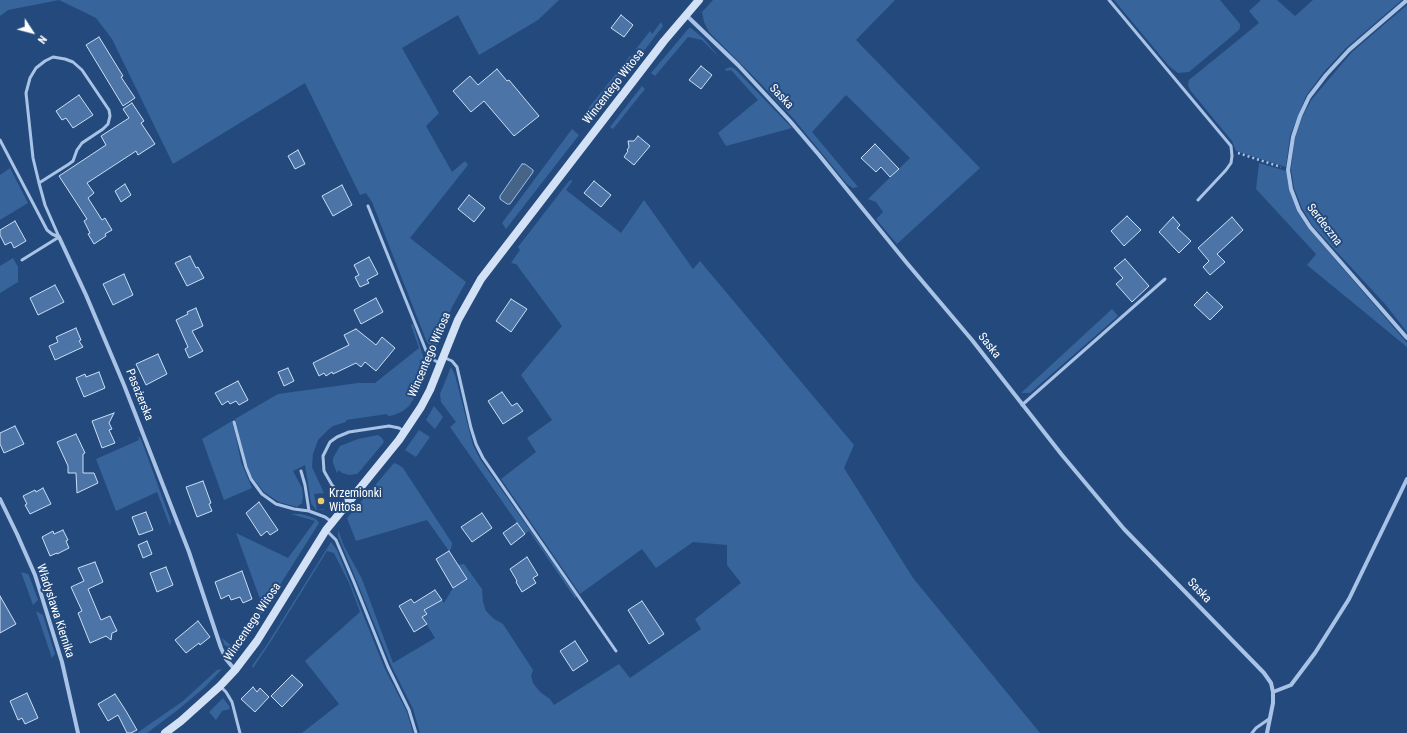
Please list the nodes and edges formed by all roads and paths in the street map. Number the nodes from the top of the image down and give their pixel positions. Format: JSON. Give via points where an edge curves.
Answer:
{"nodes":[{"id":1,"x":699,"y":0,"type":"edge"},
{"id":2,"x":1110,"y":0,"type":"edge"},
{"id":3,"x":1407,"y":0,"type":"edge"},
{"id":4,"x":686,"y":15,"type":"junction"},
{"id":5,"x":0,"y":140,"type":"edge"},
{"id":6,"x":1232,"y":151,"type":"junction"},
{"id":7,"x":1288,"y":170,"type":"junction"},
{"id":8,"x":39,"y":183,"type":"junction"},
{"id":9,"x":1198,"y":200,"type":"dead end"},
{"id":10,"x":368,"y":206,"type":"dead end"},
{"id":11,"x":59,"y":237,"type":"junction"},
{"id":12,"x":22,"y":260,"type":"dead end"},
{"id":13,"x":1165,"y":279,"type":"dead end"},
{"id":14,"x":1407,"y":338,"type":"edge"},
{"id":15,"x":442,"y":360,"type":"junction"},
{"id":16,"x":1022,"y":405,"type":"junction"},
{"id":17,"x":234,"y":422,"type":"dead end"},
{"id":18,"x":406,"y":432,"type":"junction"},
{"id":19,"x":300,"y":471,"type":"dead end"},
{"id":20,"x":1407,"y":479,"type":"edge"},
{"id":21,"x":0,"y":499,"type":"edge"},
{"id":22,"x":348,"y":501,"type":"junction"},
{"id":23,"x":309,"y":511,"type":"junction"},
{"id":24,"x":332,"y":522,"type":"junction"},
{"id":25,"x":326,"y":530,"type":"junction"},
{"id":26,"x":616,"y":651,"type":"dead end"},
{"id":27,"x":235,"y":670,"type":"junction"},
{"id":28,"x":220,"y":686,"type":"junction"},
{"id":29,"x":1273,"y":692,"type":"junction"},
{"id":30,"x":1269,"y":719,"type":"junction"},
{"id":31,"x":78,"y":733,"type":"edge"},
{"id":32,"x":165,"y":733,"type":"edge"},
{"id":33,"x":240,"y":733,"type":"edge"},
{"id":34,"x":416,"y":733,"type":"edge"},
{"id":35,"x":1252,"y":733,"type":"edge"},
{"id":36,"x":1267,"y":733,"type":"edge"}],
"edges":[{"from":1,"to":4,"type":"street","name":"Wincentego Witosa"},
{"from":2,"to":6,"type":"lane","via":[[1228,140]]},
{"from":3,"to":7,"type":"street","name":"Serdeczna","via":[[1349,50],[1309,97],[1293,137]]},
{"from":4,"to":15,"type":"street","name":"Wincentego Witosa","via":[[491,265],[465,306]]},
{"from":4,"to":16,"type":"street","name":"Saska","via":[[738,65],[790,121],[972,340]]},
{"from":5,"to":11,"type":"lane","name":"Pasażerska","via":[[48,230]]},
{"from":6,"to":7,"type":"path"},
{"from":6,"to":9,"type":"lane","via":[[1231,163]]},
{"from":7,"to":14,"type":"street","name":"Serdeczna","via":[[1291,189],[1299,210],[1310,227]]},
{"from":8,"to":8,"type":"lane","via":[[33,158],[26,93],[36,68],[53,57],[73,62],[82,70],[109,110],[110,116],[108,124],[103,129],[82,143],[73,161]]},
{"from":8,"to":11,"type":"lane"},
{"from":10,"to":15,"type":"lane","via":[[429,357]]},
{"from":11,"to":12,"type":"lane"},
{"from":11,"to":27,"type":"street","name":"Pasażerska","via":[[145,436],[221,648]]},
{"from":13,"to":16,"type":"lane"},
{"from":15,"to":18,"type":"street","name":"Wincentego Witosa","via":[[430,390]]},
{"from":15,"to":26,"type":"lane","via":[[452,361],[457,367],[471,428],[483,458]]},
{"from":16,"to":29,"type":"street","name":"Saska","via":[[1124,529],[1252,659],[1271,683]]},
{"from":17,"to":23,"type":"lane","via":[[250,479],[257,488],[276,504]]},
{"from":18,"to":22,"type":"street","name":"Wincentego Witosa"},
{"from":18,"to":22,"type":"lane","via":[[389,426],[349,432],[330,442],[323,456],[324,471],[332,486]]},
{"from":19,"to":23,"type":"lane"},
{"from":20,"to":29,"type":"street","via":[[1349,599],[1315,653],[1291,685]]},
{"from":21,"to":31,"type":"street","name":"Władysława Kiernika","via":[[41,594],[62,662]]},
{"from":22,"to":24,"type":"street","name":"Wincentego Witosa"},
{"from":23,"to":24,"type":"lane"},
{"from":24,"to":25,"type":"street","name":"Wincentego Witosa"},
{"from":25,"to":27,"type":"street","name":"Wincentego Witosa","via":[[257,641]]},
{"from":25,"to":34,"type":"lane","via":[[336,540],[388,667],[410,710]]},
{"from":27,"to":28,"type":"street","name":"Wincentego Witosa"},
{"from":28,"to":32,"type":"street","name":"Wincentego Witosa"},
{"from":28,"to":33,"type":"lane","via":[[232,702]]},
{"from":29,"to":30,"type":"street"},
{"from":30,"to":35,"type":"lane"},
{"from":30,"to":36,"type":"street"}]}
